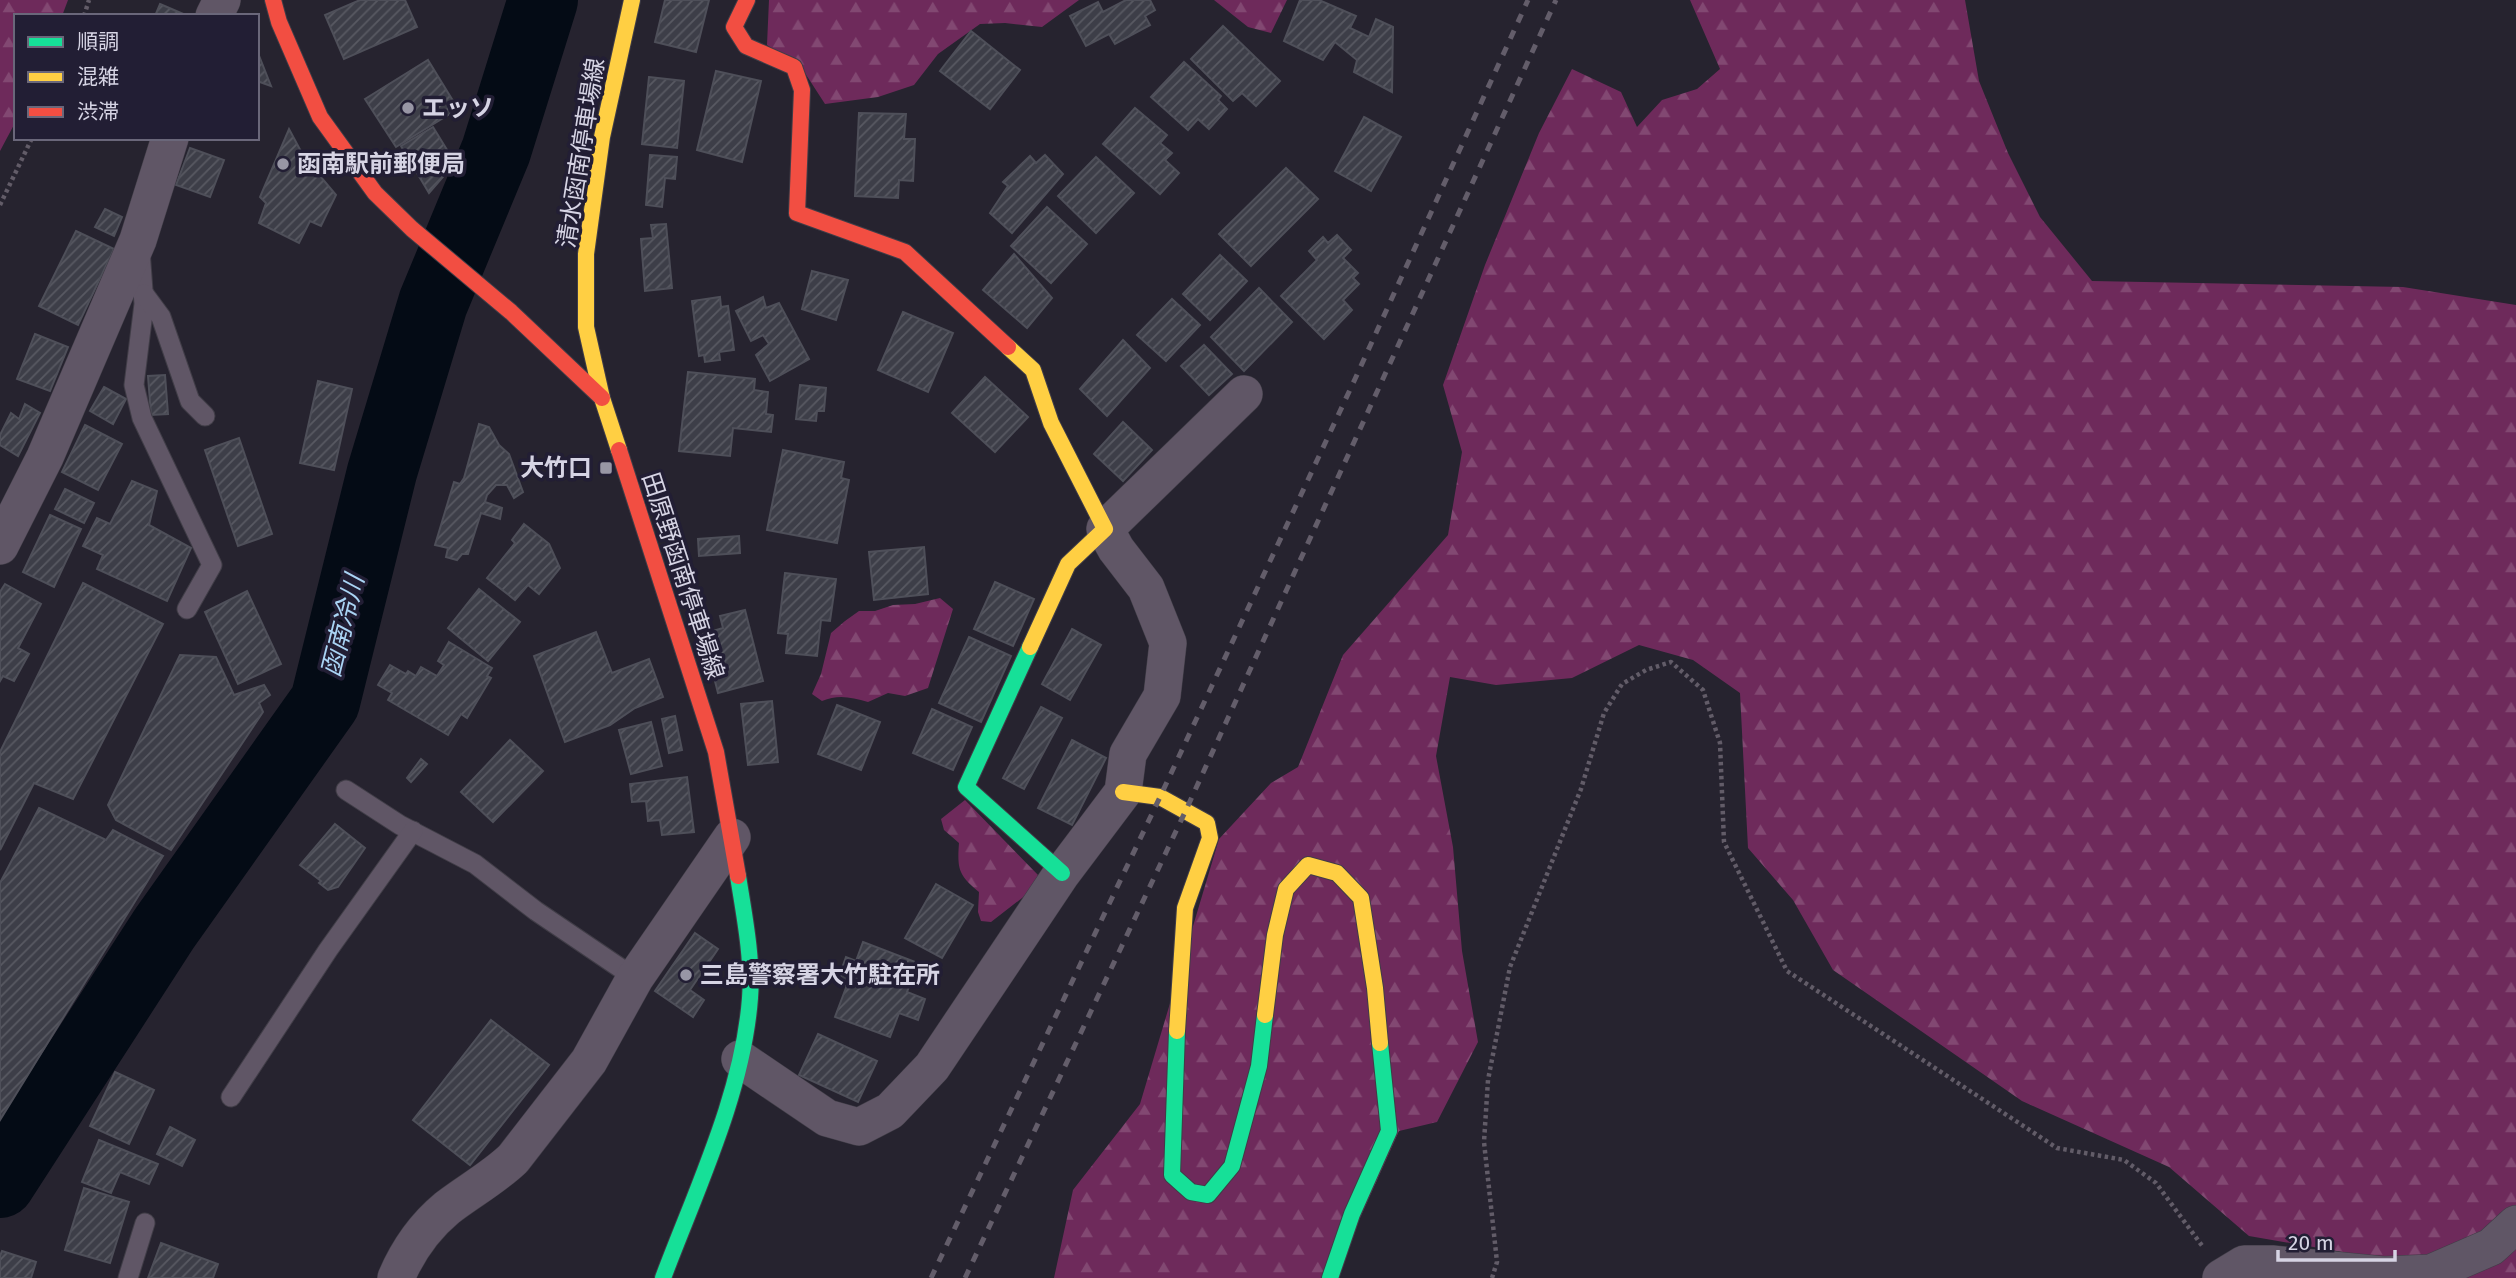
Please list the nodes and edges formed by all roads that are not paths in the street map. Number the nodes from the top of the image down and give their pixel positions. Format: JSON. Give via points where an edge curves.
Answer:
{"nodes":[{"id":1,"x":273,"y":0,"type":"edge"},
{"id":2,"x":632,"y":0,"type":"edge"},
{"id":3,"x":747,"y":0,"type":"edge"},
{"id":4,"x":169,"y":140,"type":"edge"},
{"id":5,"x":139,"y":235,"type":"junction"},
{"id":6,"x":144,"y":294,"type":"junction"},
{"id":7,"x":1244,"y":394,"type":"dead end"},
{"id":8,"x":602,"y":398,"type":"junction"},
{"id":9,"x":205,"y":416,"type":"dead end"},
{"id":10,"x":1105,"y":529,"type":"junction"},
{"id":11,"x":0,"y":546,"type":"edge"},
{"id":12,"x":187,"y":609,"type":"dead end"},
{"id":13,"x":346,"y":790,"type":"dead end"},
{"id":14,"x":1123,"y":792,"type":"junction"},
{"id":15,"x":413,"y":831,"type":"junction"},
{"id":16,"x":732,"y":837,"type":"junction"},
{"id":17,"x":1062,"y":873,"type":"junction"},
{"id":18,"x":635,"y":978,"type":"junction"},
{"id":19,"x":740,"y":1059,"type":"junction"},
{"id":20,"x":231,"y":1097,"type":"dead end"},
{"id":21,"x":145,"y":1223,"type":"dead end"},
{"id":22,"x":2516,"y":1224,"type":"edge"},
{"id":23,"x":2222,"y":1276,"type":"edge"},
{"id":24,"x":128,"y":1278,"type":"edge"},
{"id":25,"x":397,"y":1278,"type":"edge"},
{"id":26,"x":663,"y":1278,"type":"edge"},
{"id":27,"x":1330,"y":1278,"type":"edge"}],
"edges":[{"from":1,"to":8,"type":"street","name":"田原野函南停車場線","via":[[320,117],[375,193]]},
{"from":2,"to":8,"type":"street","name":"清水函南停車場線","via":[[602,137],[586,254],[586,327]]},
{"from":3,"to":10,"type":"street","via":[[734,27],[746,46],[794,67],[802,90],[797,213],[905,252],[1033,370],[1051,423]]},
{"from":4,"to":5,"type":"street"},
{"from":5,"to":6,"type":"lane"},
{"from":5,"to":11,"type":"street","via":[[45,457]]},
{"from":6,"to":9,"type":"lane","via":[[161,317],[190,401]]},
{"from":6,"to":12,"type":"lane","via":[[134,385],[142,418],[212,565]]},
{"from":7,"to":10,"type":"street"},
{"from":8,"to":16,"type":"street","name":"田原野函南停車場線","via":[[716,752]]},
{"from":10,"to":14,"type":"street","via":[[1146,588],[1168,643],[1162,696],[1128,754]]},
{"from":10,"to":17,"type":"street","via":[[1068,564],[966,787]]},
{"from":13,"to":15,"type":"lane"},
{"from":14,"to":17,"type":"street"},
{"from":14,"to":27,"type":"street","via":[[1160,797],[1186,810],[1207,823],[1210,838],[1185,908],[1177,1023],[1172,1175],[1191,1192],[1208,1195],[1232,1166],[1259,1066],[1275,934],[1286,889],[1308,865],[1337,873],[1361,898],[1389,1131]]},
{"from":15,"to":18,"type":"lane","via":[[475,864]]},
{"from":15,"to":20,"type":"lane"},
{"from":16,"to":18,"type":"street"},
{"from":16,"to":19,"type":"street","name":"田原野函南停車場線","via":[[746,924],[750,997]]},
{"from":17,"to":19,"type":"street","via":[[932,1067],[890,1111],[859,1127],[828,1118]]},
{"from":18,"to":25,"type":"street","via":[[589,1061],[513,1159],[426,1228]]},
{"from":19,"to":26,"type":"street","name":"田原野函南停車場線","via":[[720,1127]]},
{"from":21,"to":24,"type":"lane"},
{"from":22,"to":23,"type":"street","via":[[2491,1247],[2431,1273],[2384,1275],[2244,1264]]}]}
